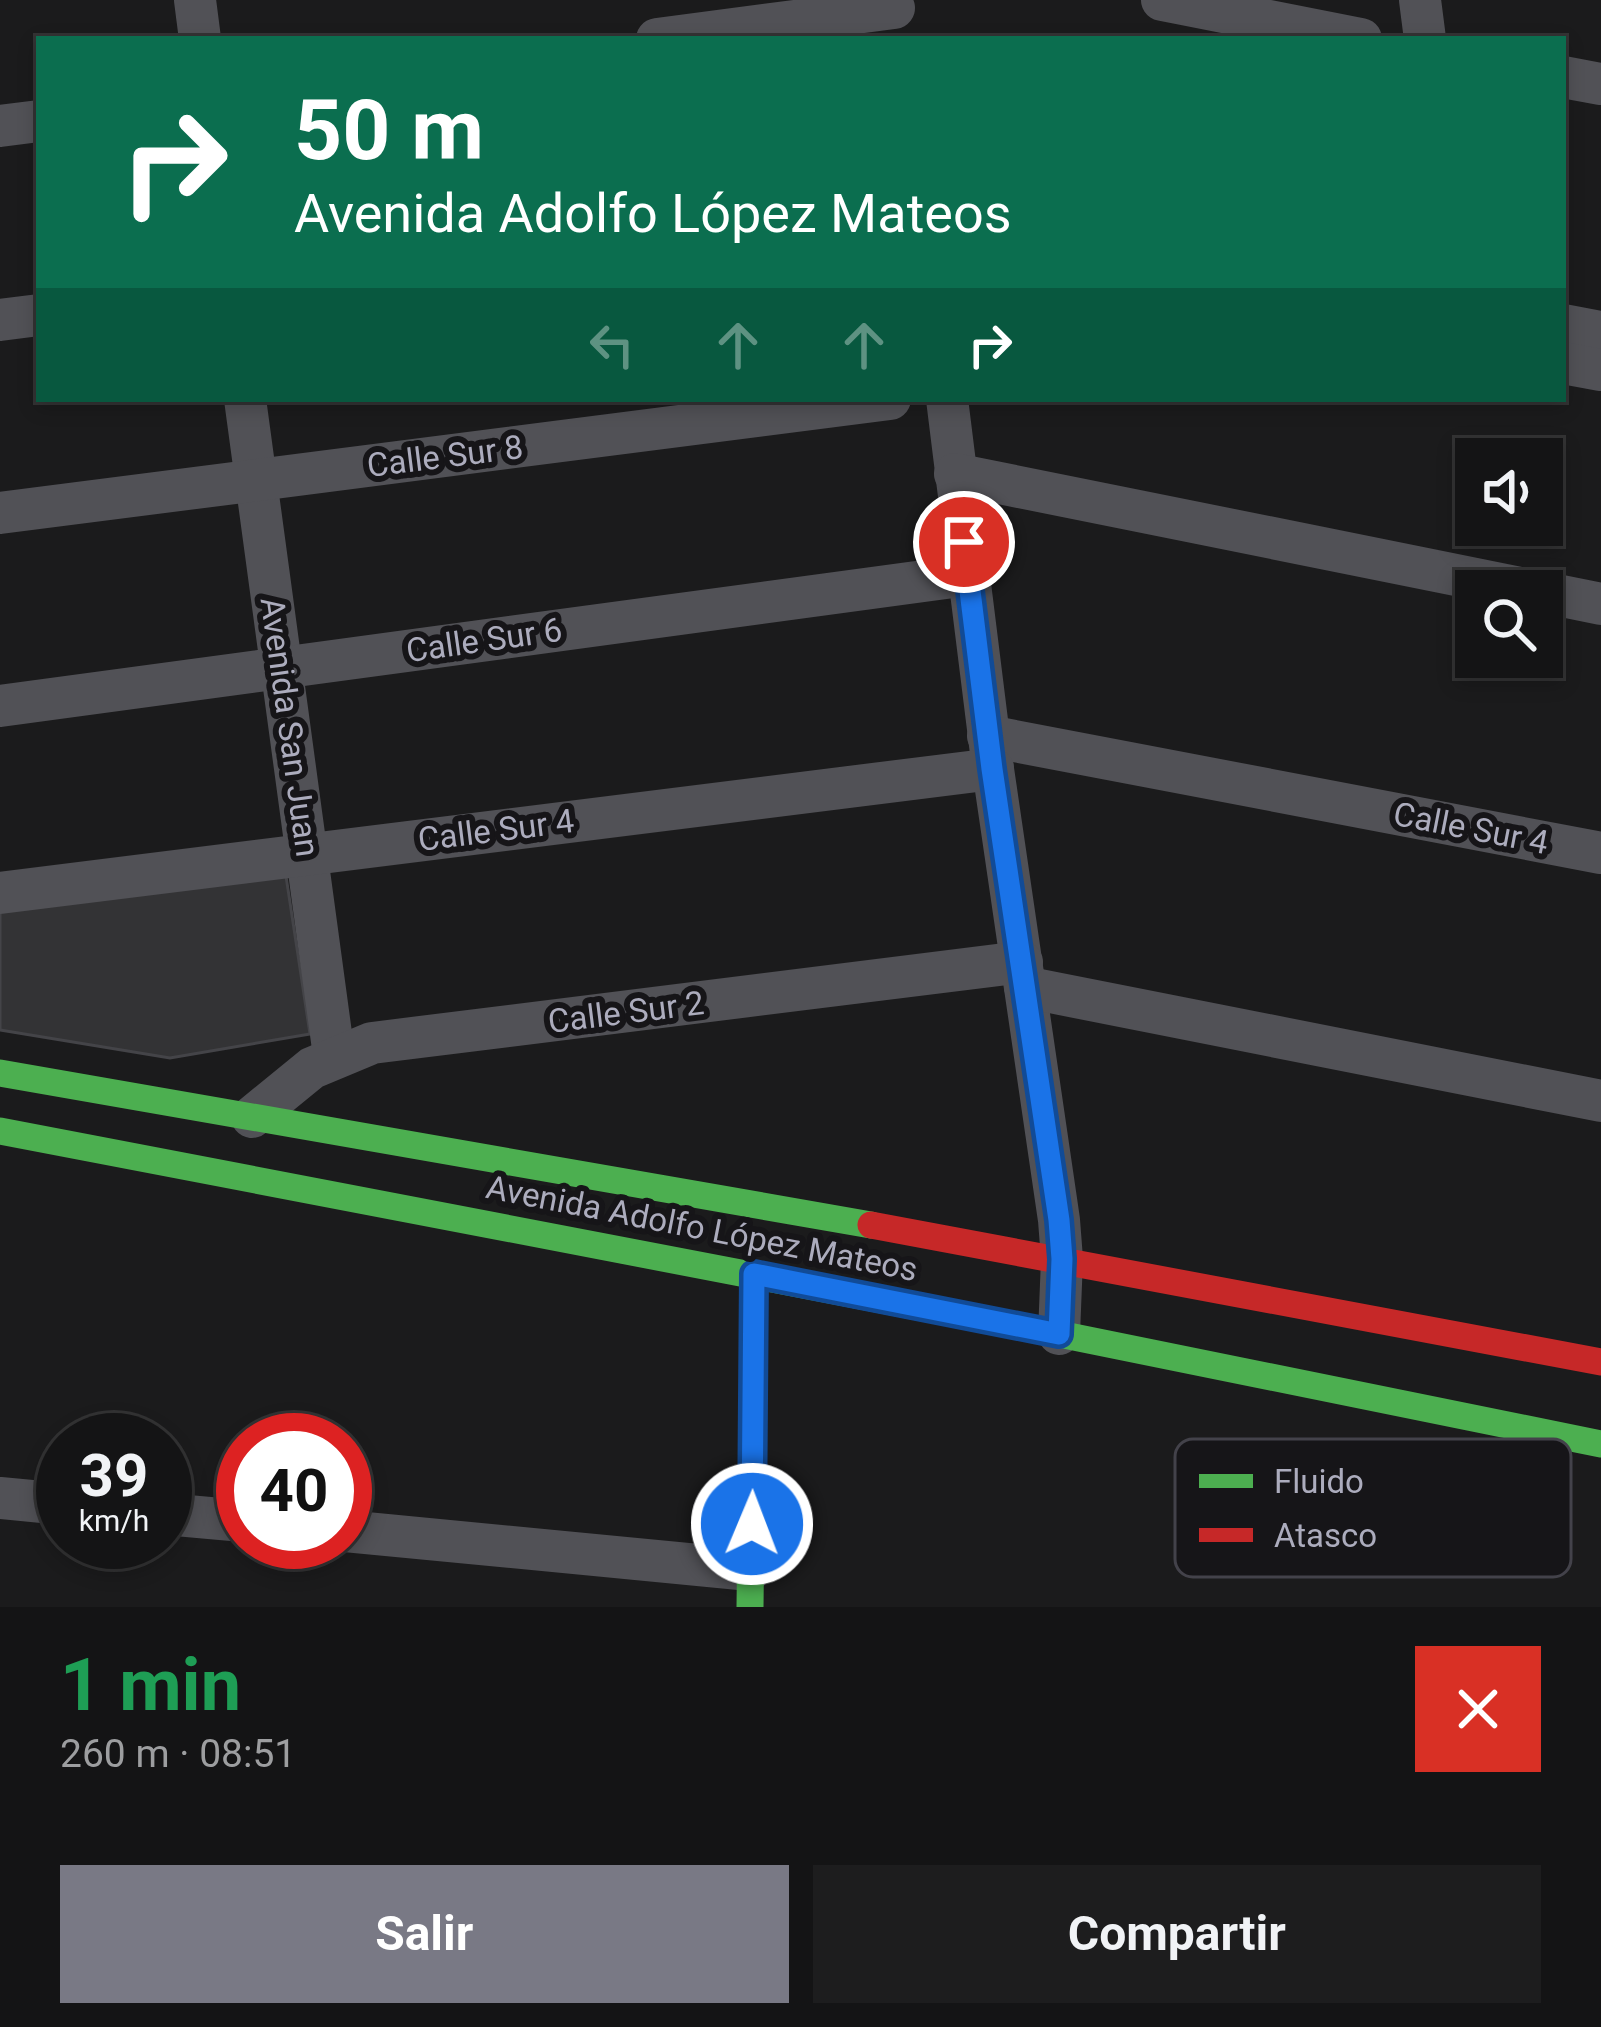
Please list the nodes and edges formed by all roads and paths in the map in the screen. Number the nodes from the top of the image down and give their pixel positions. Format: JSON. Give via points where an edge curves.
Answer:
{"nodes":[{"id":1,"x":194,"y":0,"type":"edge"},
{"id":2,"x":1162,"y":0,"type":"edge"},
{"id":3,"x":1420,"y":0,"type":"edge"},
{"id":4,"x":895,"y":16,"type":"edge"},
{"id":5,"x":200,"y":36,"type":"edge"},
{"id":6,"x":689,"y":36,"type":"edge"},
{"id":7,"x":1346,"y":36,"type":"edge"},
{"id":8,"x":1425,"y":36,"type":"edge"},
{"id":9,"x":1566,"y":78,"type":"edge"},
{"id":10,"x":1601,"y":84,"type":"edge"},
{"id":11,"x":36,"y":121,"type":"edge"},
{"id":12,"x":0,"y":126,"type":"edge"},
{"id":13,"x":36,"y":315,"type":"edge"},
{"id":14,"x":0,"y":320,"type":"edge"},
{"id":15,"x":1566,"y":326,"type":"edge"},
{"id":16,"x":1601,"y":332,"type":"edge"},
{"id":17,"x":1566,"y":364,"type":"edge"},
{"id":18,"x":1601,"y":370,"type":"edge"},
{"id":19,"x":245,"y":402,"type":"edge"},
{"id":20,"x":866,"y":402,"type":"edge"},
{"id":21,"x":946,"y":402,"type":"edge"},
{"id":22,"x":956,"y":475,"type":"junction"},
{"id":23,"x":255,"y":480,"type":"junction"},
{"id":24,"x":0,"y":513,"type":"edge"},
{"id":25,"x":968,"y":575,"type":"junction"},
{"id":26,"x":1455,"y":575,"type":"edge"},
{"id":27,"x":1563,"y":597,"type":"edge"},
{"id":28,"x":1601,"y":604,"type":"edge"},
{"id":29,"x":281,"y":668,"type":"junction"},
{"id":30,"x":0,"y":706,"type":"edge"},
{"id":31,"x":990,"y":752,"type":"junction"},
{"id":32,"x":308,"y":853,"type":"junction"},
{"id":33,"x":1601,"y":853,"type":"edge"},
{"id":34,"x":0,"y":893,"type":"edge"},
{"id":35,"x":1023,"y":975,"type":"junction"},
{"id":36,"x":334,"y":1056,"type":"junction"},
{"id":37,"x":0,"y":1073,"type":"edge"},
{"id":38,"x":1601,"y":1101,"type":"edge"},
{"id":39,"x":252,"y":1117,"type":"junction"},
{"id":40,"x":0,"y":1131,"type":"edge"},
{"id":41,"x":1062,"y":1259,"type":"junction"},
{"id":42,"x":754,"y":1274,"type":"junction"},
{"id":43,"x":1059,"y":1334,"type":"junction"},
{"id":44,"x":1601,"y":1362,"type":"edge"},
{"id":45,"x":1601,"y":1444,"type":"edge"},
{"id":46,"x":0,"y":1498,"type":"edge"},
{"id":47,"x":36,"y":1501,"type":"edge"},
{"id":48,"x":372,"y":1535,"type":"edge"},
{"id":49,"x":750,"y":1588,"type":"edge"}],
"edges":[{"from":1,"to":5,"type":"street"},
{"from":2,"to":7,"type":"street"},
{"from":3,"to":8,"type":"street"},
{"from":4,"to":6,"type":"street"},
{"from":9,"to":10,"type":"street"},
{"from":11,"to":12,"type":"street"},
{"from":13,"to":14,"type":"street"},
{"from":15,"to":16,"type":"street"},
{"from":17,"to":18,"type":"street"},
{"from":19,"to":23,"type":"street","name":"Avenida San Juan"},
{"from":20,"to":23,"type":"street","name":"Calle Sur 8"},
{"from":21,"to":22,"type":"street"},
{"from":22,"to":25,"type":"street"},
{"from":22,"to":26,"type":"street"},
{"from":23,"to":24,"type":"street","name":"Calle Sur 8"},
{"from":23,"to":29,"type":"street","name":"Avenida San Juan"},
{"from":25,"to":29,"type":"street","name":"Calle Sur 6"},
{"from":25,"to":31,"type":"street"},
{"from":27,"to":28,"type":"street"},
{"from":29,"to":30,"type":"street","name":"Calle Sur 6"},
{"from":29,"to":32,"type":"street","name":"Avenida San Juan"},
{"from":31,"to":32,"type":"street","name":"Calle Sur 4"},
{"from":31,"to":33,"type":"street","name":"Calle Sur 4"},
{"from":31,"to":35,"type":"street"},
{"from":32,"to":34,"type":"street","name":"Calle Sur 4"},
{"from":32,"to":36,"type":"street","name":"Avenida San Juan"},
{"from":35,"to":36,"type":"street","name":"Calle Sur 2","via":[[372,1043]]},
{"from":35,"to":38,"type":"street","name":"Calle Sur 2"},
{"from":35,"to":41,"type":"street"},
{"from":36,"to":39,"type":"street","name":"Calle Sur 2"},
{"from":37,"to":39,"type":"main road","name":"Avenida Adolfo López Mateos"},
{"from":39,"to":41,"type":"main road","name":"Avenida Adolfo López Mateos"},
{"from":40,"to":42,"type":"main road","name":"Avenida Adolfo López Mateos"},
{"from":41,"to":43,"type":"street"},
{"from":41,"to":44,"type":"main road","name":"Avenida Adolfo López Mateos"},
{"from":42,"to":43,"type":"main road","name":"Avenida Adolfo López Mateos"},
{"from":42,"to":49,"type":"main road"},
{"from":43,"to":45,"type":"main road","name":"Avenida Adolfo López Mateos"},
{"from":46,"to":47,"type":"street"},
{"from":48,"to":49,"type":"street"}]}
